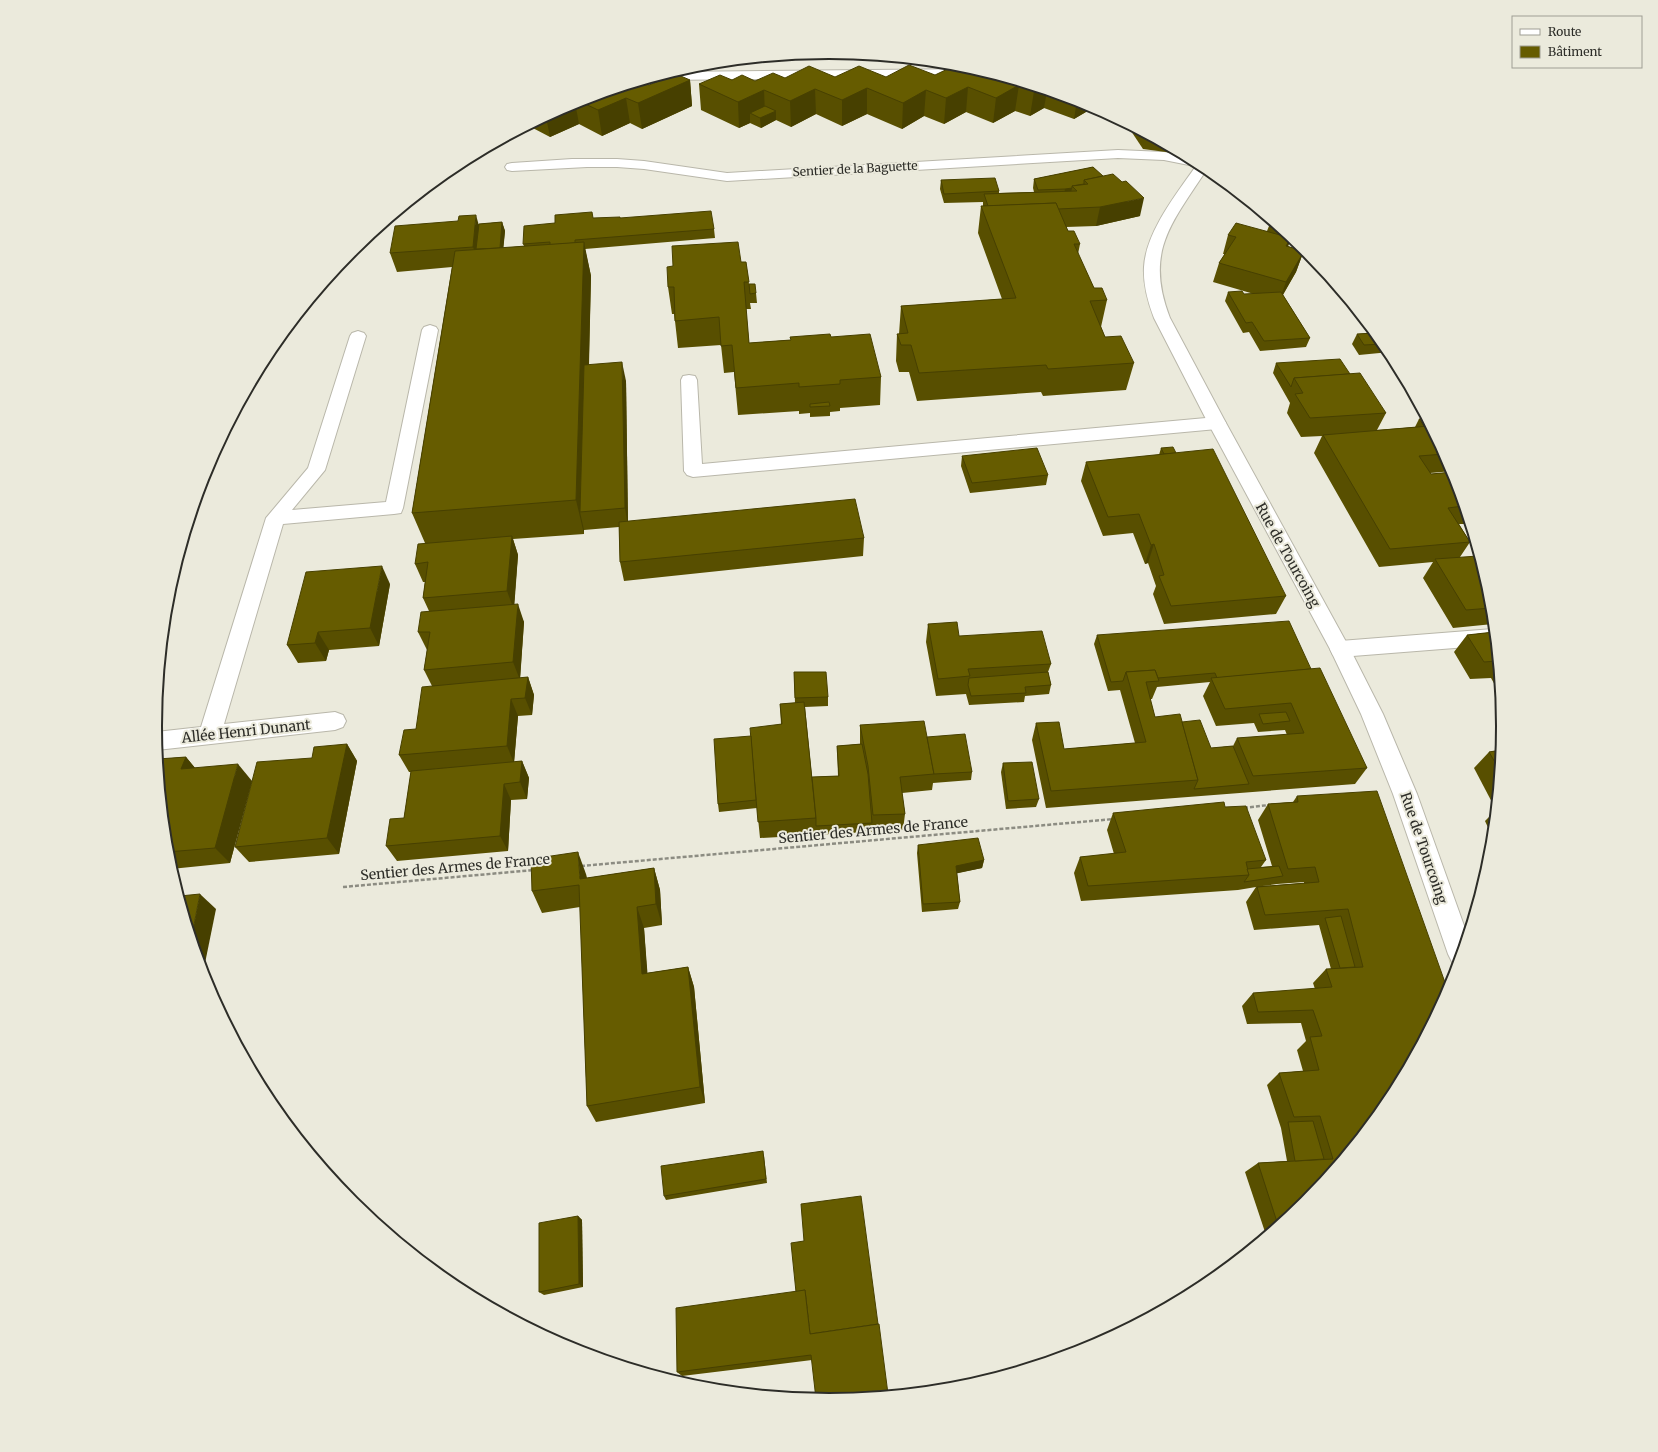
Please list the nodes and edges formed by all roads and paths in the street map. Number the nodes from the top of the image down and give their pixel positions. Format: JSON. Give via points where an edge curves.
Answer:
{"nodes":[{"id":1,"x":903,"y":64,"type":"edge"},
{"id":2,"x":717,"y":69,"type":"edge"},
{"id":3,"x":848,"y":73,"type":"junction"},
{"id":4,"x":964,"y":73,"type":"edge"},
{"id":5,"x":1181,"y":159,"type":"edge"},
{"id":6,"x":512,"y":168,"type":"dead end"},
{"id":7,"x":1199,"y":171,"type":"edge"},
{"id":8,"x":430,"y":330,"type":"dead end"},
{"id":9,"x":358,"y":336,"type":"dead end"},
{"id":10,"x":689,"y":380,"type":"dead end"},
{"id":11,"x":1217,"y":423,"type":"junction"},
{"id":12,"x":275,"y":518,"type":"junction"},
{"id":13,"x":1490,"y":637,"type":"edge"},
{"id":14,"x":1340,"y":649,"type":"junction"},
{"id":15,"x":335,"y":721,"type":"dead end"},
{"id":16,"x":210,"y":735,"type":"junction"},
{"id":17,"x":162,"y":740,"type":"edge"},
{"id":18,"x":1270,"y":805,"type":"edge"},
{"id":19,"x":1239,"y":808,"type":"edge"},
{"id":20,"x":1120,"y":819,"type":"edge"},
{"id":21,"x":573,"y":867,"type":"edge"},
{"id":22,"x":542,"y":869,"type":"edge"},
{"id":23,"x":343,"y":887,"type":"dead end"},
{"id":24,"x":1458,"y":947,"type":"edge"}],
"edges":[{"from":1,"to":3,"type":"street"},
{"from":2,"to":3,"type":"street"},
{"from":3,"to":4,"type":"street"},
{"from":5,"to":6,"type":"street","name":"Sentier de la Baguette","via":[[1118,154],[727,177],[602,162]]},
{"from":7,"to":11,"type":"street","name":"Rue de Tourcoing","via":[[1158,239],[1152,260],[1152,280],[1162,318]]},
{"from":8,"to":12,"type":"street","via":[[394,508]]},
{"from":9,"to":12,"type":"street","via":[[316,470]]},
{"from":10,"to":11,"type":"street","via":[[693,471]]},
{"from":11,"to":14,"type":"street","name":"Rue de Tourcoing"},
{"from":12,"to":16,"type":"street"},
{"from":13,"to":14,"type":"street"},
{"from":14,"to":24,"type":"street","name":"Rue de Tourcoing","via":[[1372,714],[1405,794]]},
{"from":15,"to":16,"type":"street","name":"Allée Henri Dunant"},
{"from":16,"to":17,"type":"street","name":"Allée Henri Dunant"},
{"from":18,"to":19,"type":"path"},
{"from":20,"to":21,"type":"path","name":"Sentier des Armes de France"},
{"from":22,"to":23,"type":"path","name":"Sentier des Armes de France"}]}
